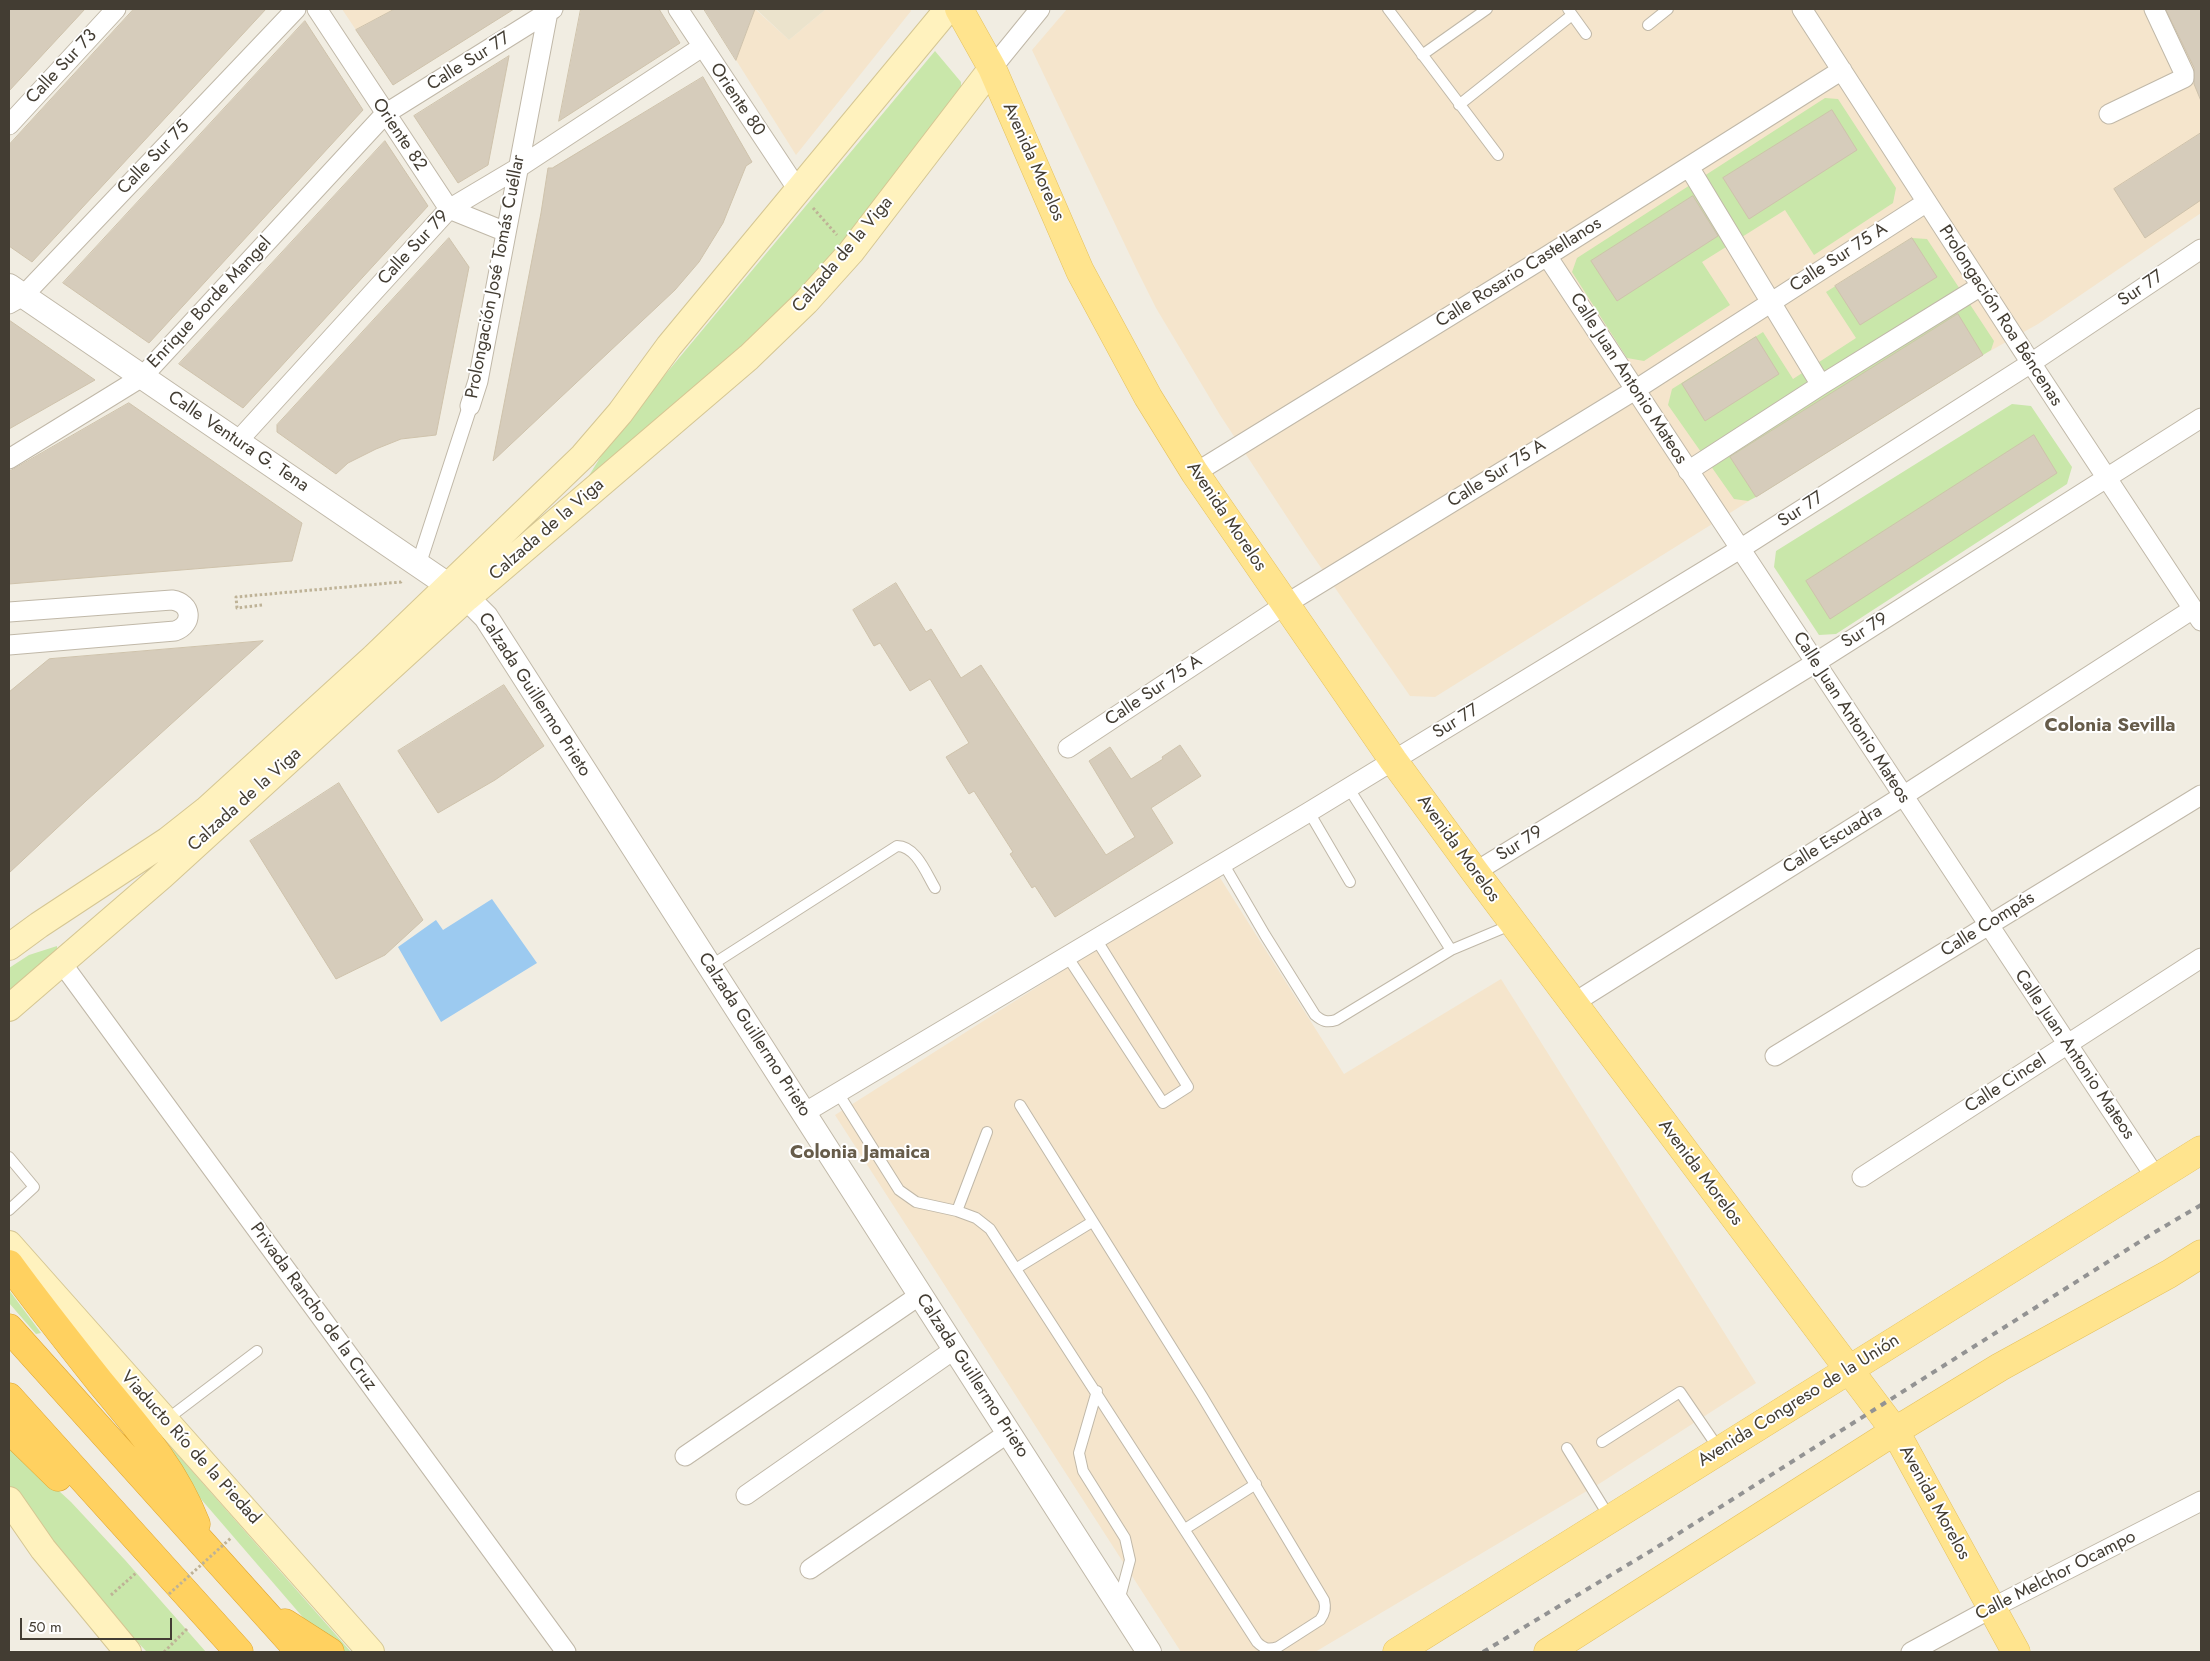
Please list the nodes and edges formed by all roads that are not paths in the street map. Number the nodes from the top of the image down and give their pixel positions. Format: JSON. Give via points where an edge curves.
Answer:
{"nodes":[{"id":1,"x":116,"y":9,"type":"edge"},
{"id":2,"x":296,"y":9,"type":"edge"},
{"id":3,"x":317,"y":9,"type":"edge"},
{"id":4,"x":678,"y":9,"type":"edge"},
{"id":5,"x":948,"y":9,"type":"edge"},
{"id":6,"x":959,"y":9,"type":"edge"},
{"id":7,"x":1040,"y":9,"type":"edge"},
{"id":8,"x":1388,"y":9,"type":"edge"},
{"id":9,"x":1487,"y":9,"type":"edge"},
{"id":10,"x":1668,"y":9,"type":"edge"},
{"id":11,"x":1802,"y":9,"type":"edge"},
{"id":12,"x":2154,"y":9,"type":"edge"},
{"id":13,"x":551,"y":10,"type":"edge"},
{"id":14,"x":1570,"y":12,"type":"edge"},
{"id":15,"x":1648,"y":24,"type":"dead end"},
{"id":16,"x":1586,"y":34,"type":"dead end"},
{"id":17,"x":702,"y":47,"type":"junction"},
{"id":18,"x":1422,"y":55,"type":"junction"},
{"id":19,"x":992,"y":68,"type":"junction"},
{"id":20,"x":1842,"y":70,"type":"junction"},
{"id":21,"x":1459,"y":104,"type":"junction"},
{"id":22,"x":385,"y":114,"type":"junction"},
{"id":23,"x":2109,"y":114,"type":"dead end"},
{"id":24,"x":9,"y":124,"type":"edge"},
{"id":25,"x":1498,"y":155,"type":"dead end"},
{"id":26,"x":1689,"y":167,"type":"junction"},
{"id":27,"x":518,"y":168,"type":"junction"},
{"id":28,"x":798,"y":190,"type":"junction"},
{"id":29,"x":1927,"y":202,"type":"junction"},
{"id":30,"x":449,"y":209,"type":"junction"},
{"id":31,"x":506,"y":232,"type":"junction"},
{"id":32,"x":2201,"y":248,"type":"edge"},
{"id":33,"x":1547,"y":256,"type":"junction"},
{"id":34,"x":1981,"y":286,"type":"junction"},
{"id":35,"x":14,"y":295,"type":"edge"},
{"id":36,"x":1771,"y":302,"type":"junction"},
{"id":37,"x":2031,"y":363,"type":"junction"},
{"id":38,"x":142,"y":377,"type":"junction"},
{"id":39,"x":1821,"y":385,"type":"junction"},
{"id":40,"x":1635,"y":390,"type":"junction"},
{"id":41,"x":470,"y":406,"type":"joint"},
{"id":42,"x":620,"y":413,"type":"junction"},
{"id":43,"x":2201,"y":418,"type":"edge"},
{"id":44,"x":237,"y":442,"type":"junction"},
{"id":45,"x":9,"y":459,"type":"edge"},
{"id":46,"x":1688,"y":471,"type":"junction"},
{"id":47,"x":1195,"y":473,"type":"junction"},
{"id":48,"x":2106,"y":478,"type":"junction"},
{"id":49,"x":547,"y":530,"type":"junction"},
{"id":50,"x":1740,"y":549,"type":"junction"},
{"id":51,"x":418,"y":566,"type":"junction"},
{"id":52,"x":458,"y":592,"type":"junction"},
{"id":53,"x":1286,"y":604,"type":"junction"},
{"id":54,"x":9,"y":612,"type":"edge"},
{"id":55,"x":2197,"y":615,"type":"edge"},
{"id":56,"x":18,"y":645,"type":"edge"},
{"id":57,"x":9,"y":659,"type":"edge"},
{"id":58,"x":1815,"y":663,"type":"junction"},
{"id":59,"x":1068,"y":748,"type":"dead end"},
{"id":60,"x":1393,"y":760,"type":"junction"},
{"id":61,"x":1348,"y":787,"type":"junction"},
{"id":62,"x":2201,"y":795,"type":"edge"},
{"id":63,"x":1903,"y":796,"type":"junction"},
{"id":64,"x":1309,"y":812,"type":"junction"},
{"id":65,"x":180,"y":859,"type":"junction"},
{"id":66,"x":1223,"y":863,"type":"junction"},
{"id":67,"x":1475,"y":872,"type":"junction"},
{"id":68,"x":1350,"y":882,"type":"dead end"},
{"id":69,"x":97,"y":887,"type":"junction"},
{"id":70,"x":935,"y":888,"type":"dead end"},
{"id":71,"x":1514,"y":924,"type":"junction"},
{"id":72,"x":1988,"y":925,"type":"junction"},
{"id":73,"x":1096,"y":939,"type":"junction"},
{"id":74,"x":9,"y":947,"type":"edge"},
{"id":75,"x":1451,"y":950,"type":"junction"},
{"id":76,"x":1067,"y":956,"type":"junction"},
{"id":77,"x":2201,"y":958,"type":"edge"},
{"id":78,"x":61,"y":962,"type":"junction"},
{"id":79,"x":710,"y":966,"type":"junction"},
{"id":80,"x":1572,"y":1004,"type":"junction"},
{"id":81,"x":9,"y":1008,"type":"edge"},
{"id":82,"x":2067,"y":1044,"type":"junction"},
{"id":83,"x":1775,"y":1056,"type":"dead end"},
{"id":84,"x":838,"y":1093,"type":"junction"},
{"id":85,"x":1020,"y":1106,"type":"dead end"},
{"id":86,"x":804,"y":1113,"type":"junction"},
{"id":87,"x":987,"y":1132,"type":"dead end"},
{"id":88,"x":2201,"y":1150,"type":"edge"},
{"id":89,"x":9,"y":1157,"type":"edge"},
{"id":90,"x":1862,"y":1177,"type":"dead end"},
{"id":91,"x":2156,"y":1178,"type":"junction"},
{"id":92,"x":9,"y":1210,"type":"edge"},
{"id":93,"x":957,"y":1210,"type":"junction"},
{"id":94,"x":1092,"y":1222,"type":"junction"},
{"id":95,"x":9,"y":1244,"type":"edge"},
{"id":96,"x":2201,"y":1254,"type":"edge"},
{"id":97,"x":9,"y":1264,"type":"edge"},
{"id":98,"x":1018,"y":1268,"type":"junction"},
{"id":99,"x":920,"y":1295,"type":"junction"},
{"id":100,"x":9,"y":1328,"type":"edge"},
{"id":101,"x":955,"y":1350,"type":"junction"},
{"id":102,"x":257,"y":1351,"type":"dead end"},
{"id":103,"x":1849,"y":1370,"type":"junction"},
{"id":104,"x":1097,"y":1391,"type":"junction"},
{"id":105,"x":9,"y":1397,"type":"edge"},
{"id":106,"x":165,"y":1420,"type":"junction"},
{"id":107,"x":9,"y":1429,"type":"edge"},
{"id":108,"x":1895,"y":1431,"type":"junction"},
{"id":109,"x":1008,"y":1433,"type":"junction"},
{"id":110,"x":1602,"y":1442,"type":"dead end"},
{"id":111,"x":1567,"y":1448,"type":"dead end"},
{"id":112,"x":1720,"y":1450,"type":"junction"},
{"id":113,"x":684,"y":1456,"type":"dead end"},
{"id":114,"x":1256,"y":1484,"type":"junction"},
{"id":115,"x":746,"y":1495,"type":"dead end"},
{"id":116,"x":9,"y":1500,"type":"edge"},
{"id":117,"x":2201,"y":1501,"type":"edge"},
{"id":118,"x":1610,"y":1519,"type":"junction"},
{"id":119,"x":1184,"y":1529,"type":"junction"},
{"id":120,"x":204,"y":1544,"type":"junction"},
{"id":121,"x":142,"y":1545,"type":"junction"},
{"id":122,"x":810,"y":1569,"type":"dead end"},
{"id":123,"x":1118,"y":1605,"type":"junction"},
{"id":124,"x":1992,"y":1608,"type":"junction"},
{"id":125,"x":268,"y":1616,"type":"junction"},
{"id":126,"x":198,"y":1624,"type":"junction"},
{"id":127,"x":1565,"y":1648,"type":"edge"},
{"id":128,"x":128,"y":1652,"type":"edge"},
{"id":129,"x":228,"y":1652,"type":"edge"},
{"id":130,"x":239,"y":1652,"type":"edge"},
{"id":131,"x":300,"y":1652,"type":"edge"},
{"id":132,"x":330,"y":1652,"type":"edge"},
{"id":133,"x":371,"y":1652,"type":"edge"},
{"id":134,"x":566,"y":1652,"type":"edge"},
{"id":135,"x":1149,"y":1652,"type":"edge"},
{"id":136,"x":1397,"y":1652,"type":"edge"},
{"id":137,"x":1910,"y":1652,"type":"edge"},
{"id":138,"x":2016,"y":1652,"type":"edge"}],
"edges":[{"from":1,"to":24,"type":"street","name":"Calle Sur 73"},
{"from":2,"to":35,"type":"street","name":"Calle Sur 75"},
{"from":3,"to":22,"type":"street","name":"Oriente 82"},
{"from":4,"to":17,"type":"street","name":"Oriente 80"},
{"from":5,"to":28,"type":"main road","name":"Calzada de la Viga"},
{"from":6,"to":19,"type":"main road","name":"Avenida Morelos"},
{"from":7,"to":19,"type":"street","name":"Calzada de la Viga"},
{"from":8,"to":18,"type":"lane"},
{"from":9,"to":18,"type":"lane"},
{"from":10,"to":15,"type":"lane"},
{"from":11,"to":20,"type":"street","name":"Prolongación Roa Béncenas"},
{"from":12,"to":23,"type":"street","via":[[2184,78]]},
{"from":13,"to":22,"type":"street","name":"Calle Sur 77"},
{"from":13,"to":27,"type":"street","name":"Prolongación José Tomás Cuéllar"},
{"from":14,"to":16,"type":"lane"},
{"from":14,"to":21,"type":"lane"},
{"from":17,"to":27,"type":"street","name":"Calle Sur 79"},
{"from":17,"to":28,"type":"street","name":"Oriente 80"},
{"from":18,"to":21,"type":"lane"},
{"from":19,"to":47,"type":"main road","name":"Avenida Morelos","via":[[1080,271],[1148,397]]},
{"from":19,"to":49,"type":"main road","name":"Calzada de la Viga","via":[[851,252],[806,302],[750,357]]},
{"from":20,"to":26,"type":"street","name":"Calle Rosario Castellanos"},
{"from":20,"to":29,"type":"street","name":"Prolongación Roa Béncenas"},
{"from":21,"to":25,"type":"lane"},
{"from":22,"to":30,"type":"street","name":"Oriente 82"},
{"from":22,"to":38,"type":"street","name":"Enrique Borde Mangel"},
{"from":26,"to":33,"type":"street","name":"Calle Rosario Castellanos"},
{"from":26,"to":36,"type":"street"},
{"from":27,"to":30,"type":"street","name":"Calle Sur 79"},
{"from":27,"to":31,"type":"street","name":"Prolongación José Tomás Cuéllar"},
{"from":28,"to":42,"type":"main road","name":"Calzada de la Viga","via":[[669,346]]},
{"from":29,"to":34,"type":"street","name":"Prolongación Roa Béncenas"},
{"from":29,"to":36,"type":"street","name":"Calle Sur 75 A"},
{"from":30,"to":31,"type":"street"},
{"from":30,"to":44,"type":"street","name":"Calle Sur 79"},
{"from":31,"to":41,"type":"street","name":"Prolongación José Tomás Cuéllar","via":[[478,381]]},
{"from":32,"to":37,"type":"street","name":"Sur 77"},
{"from":33,"to":40,"type":"street","name":"Calle Juan Antonio Mateos"},
{"from":33,"to":47,"type":"street","name":"Calle Rosario Castellanos"},
{"from":34,"to":37,"type":"street","name":"Prolongación Roa Béncenas"},
{"from":34,"to":39,"type":"street"},
{"from":35,"to":38,"type":"street","name":"Calle Ventura G. Tena"},
{"from":36,"to":39,"type":"street"},
{"from":36,"to":40,"type":"street","name":"Calle Sur 75 A"},
{"from":37,"to":48,"type":"street","name":"Prolongación Roa Béncenas"},
{"from":37,"to":50,"type":"street","name":"Sur 77"},
{"from":38,"to":44,"type":"street","name":"Calle Ventura G. Tena"},
{"from":38,"to":45,"type":"street","name":"Enrique Borde Mangel"},
{"from":39,"to":46,"type":"street"},
{"from":40,"to":46,"type":"street","name":"Calle Juan Antonio Mateos"},
{"from":40,"to":53,"type":"street","name":"Calle Sur 75 A"},
{"from":41,"to":51,"type":"street","name":"Prolongación José Tomás Cuéllar"},
{"from":42,"to":49,"type":"main road","via":[[605,444],[558,507]]},
{"from":42,"to":52,"type":"main road","name":"Calzada de la Viga"},
{"from":43,"to":48,"type":"street","name":"Sur 79"},
{"from":44,"to":51,"type":"street","name":"Calle Ventura G. Tena"},
{"from":46,"to":50,"type":"street","name":"Calle Juan Antonio Mateos"},
{"from":47,"to":53,"type":"main road","name":"Avenida Morelos"},
{"from":48,"to":55,"type":"street","name":"Prolongación Roa Béncenas"},
{"from":48,"to":58,"type":"street","name":"Sur 79"},
{"from":49,"to":52,"type":"main road","name":"Calzada de la Viga"},
{"from":50,"to":58,"type":"street","name":"Calle Juan Antonio Mateos"},
{"from":50,"to":60,"type":"street","name":"Sur 77"},
{"from":51,"to":52,"type":"street","name":"Calle Ventura G. Tena"},
{"from":52,"to":65,"type":"main road","name":"Calzada de la Viga"},
{"from":52,"to":69,"type":"main road","name":"Calzada de la Viga","via":[[206,810],[168,840]]},
{"from":52,"to":79,"type":"street","name":"Calzada Guillermo Prieto","via":[[486,617]]},
{"from":53,"to":59,"type":"street","name":"Calle Sur 75 A"},
{"from":53,"to":60,"type":"main road","name":"Avenida Morelos"},
{"from":54,"to":56,"type":"street","via":[[172,600],[180,601],[189,614],[188,622],[175,631]]},
{"from":55,"to":63,"type":"street","name":"Calle Escuadra"},
{"from":56,"to":57,"type":"street"},
{"from":58,"to":63,"type":"street","name":"Calle Juan Antonio Mateos"},
{"from":58,"to":67,"type":"street","name":"Sur 79"},
{"from":60,"to":61,"type":"street","name":"Sur 77"},
{"from":60,"to":67,"type":"main road","name":"Avenida Morelos"},
{"from":61,"to":64,"type":"street","name":"Sur 77"},
{"from":61,"to":75,"type":"lane"},
{"from":62,"to":72,"type":"street","name":"Calle Compás"},
{"from":63,"to":72,"type":"street","name":"Calle Juan Antonio Mateos"},
{"from":63,"to":80,"type":"street","name":"Calle Escuadra"},
{"from":64,"to":66,"type":"street","name":"Sur 77"},
{"from":64,"to":68,"type":"lane"},
{"from":65,"to":69,"type":"main road","via":[[132,881]]},
{"from":65,"to":78,"type":"main road","name":"Calzada de la Viga"},
{"from":66,"to":73,"type":"street","name":"Sur 77"},
{"from":66,"to":75,"type":"lane","via":[[1321,1020],[1336,1020]]},
{"from":67,"to":71,"type":"main road","name":"Avenida Morelos"},
{"from":69,"to":74,"type":"main road","name":"Calzada de la Viga"},
{"from":70,"to":79,"type":"lane","via":[[912,852],[897,846]]},
{"from":71,"to":75,"type":"lane"},
{"from":71,"to":80,"type":"main road","name":"Avenida Morelos"},
{"from":72,"to":82,"type":"street","name":"Calle Juan Antonio Mateos"},
{"from":72,"to":83,"type":"street","name":"Calle Compás"},
{"from":73,"to":76,"type":"street","name":"Sur 77"},
{"from":73,"to":76,"type":"lane","via":[[1188,1086],[1164,1103]]},
{"from":76,"to":84,"type":"street","name":"Sur 77"},
{"from":77,"to":82,"type":"street","name":"Calle Cincel"},
{"from":78,"to":81,"type":"main road","name":"Calzada de la Viga"},
{"from":78,"to":134,"type":"street","name":"Privada Rancho de la Cruz"},
{"from":79,"to":86,"type":"street","name":"Calzada Guillermo Prieto"},
{"from":80,"to":103,"type":"main road","name":"Avenida Morelos"},
{"from":82,"to":90,"type":"street","name":"Calle Cincel"},
{"from":82,"to":91,"type":"street","name":"Calle Juan Antonio Mateos"},
{"from":84,"to":86,"type":"street","name":"Sur 77"},
{"from":84,"to":93,"type":"lane","via":[[899,1190],[916,1202]]},
{"from":85,"to":94,"type":"lane"},
{"from":86,"to":99,"type":"street","name":"Calzada Guillermo Prieto"},
{"from":87,"to":93,"type":"lane"},
{"from":88,"to":91,"type":"main road","name":"Avenida Congreso de la Unión"},
{"from":89,"to":92,"type":"lane","via":[[34,1187]]},
{"from":91,"to":103,"type":"main road","name":"Avenida Congreso de la Unión"},
{"from":93,"to":98,"type":"lane","via":[[976,1218],[990,1229]]},
{"from":94,"to":98,"type":"lane"},
{"from":94,"to":114,"type":"lane"},
{"from":95,"to":106,"type":"main road","name":"Viaducto Río de la Piedad"},
{"from":96,"to":108,"type":"main road","via":[[2000,1367]]},
{"from":97,"to":120,"type":"highway","via":[[53,1324],[160,1455],[185,1497]]},
{"from":98,"to":104,"type":"lane"},
{"from":99,"to":101,"type":"street","name":"Calzada Guillermo Prieto"},
{"from":99,"to":113,"type":"street"},
{"from":100,"to":120,"type":"highway"},
{"from":101,"to":109,"type":"street","name":"Calzada Guillermo Prieto"},
{"from":101,"to":115,"type":"street"},
{"from":102,"to":106,"type":"lane"},
{"from":103,"to":108,"type":"main road","name":"Avenida Morelos"},
{"from":103,"to":112,"type":"main road","name":"Avenida Congreso de la Unión"},
{"from":104,"to":119,"type":"lane"},
{"from":104,"to":123,"type":"lane","via":[[1079,1453],[1083,1471],[1125,1538],[1130,1560]]},
{"from":105,"to":121,"type":"highway"},
{"from":106,"to":133,"type":"main road","name":"Viaducto Río de la Piedad"},
{"from":107,"to":121,"type":"highway","via":[[85,1503]]},
{"from":108,"to":124,"type":"main road","name":"Avenida Morelos"},
{"from":108,"to":127,"type":"main road"},
{"from":109,"to":122,"type":"street"},
{"from":109,"to":123,"type":"street","name":"Calzada Guillermo Prieto"},
{"from":110,"to":112,"type":"lane","via":[[1680,1392]]},
{"from":111,"to":118,"type":"lane"},
{"from":112,"to":118,"type":"main road","name":"Avenida Congreso de la Unión"},
{"from":114,"to":119,"type":"lane"},
{"from":114,"to":119,"type":"lane","via":[[1324,1600],[1326,1607],[1320,1620],[1299,1634],[1270,1649],[1257,1642]]},
{"from":116,"to":128,"type":"main road","via":[[43,1549]]},
{"from":117,"to":124,"type":"street","name":"Calle Melchor Ocampo"},
{"from":118,"to":136,"type":"main road","name":"Avenida Congreso de la Unión"},
{"from":120,"to":125,"type":"highway"},
{"from":121,"to":126,"type":"highway"},
{"from":123,"to":135,"type":"street","name":"Calzada Guillermo Prieto"},
{"from":124,"to":137,"type":"street","name":"Calle Melchor Ocampo"},
{"from":124,"to":138,"type":"main road","name":"Avenida Morelos"},
{"from":125,"to":131,"type":"highway"},
{"from":125,"to":132,"type":"highway","via":[[308,1636]]},
{"from":126,"to":129,"type":"highway"},
{"from":126,"to":130,"type":"highway"}]}
